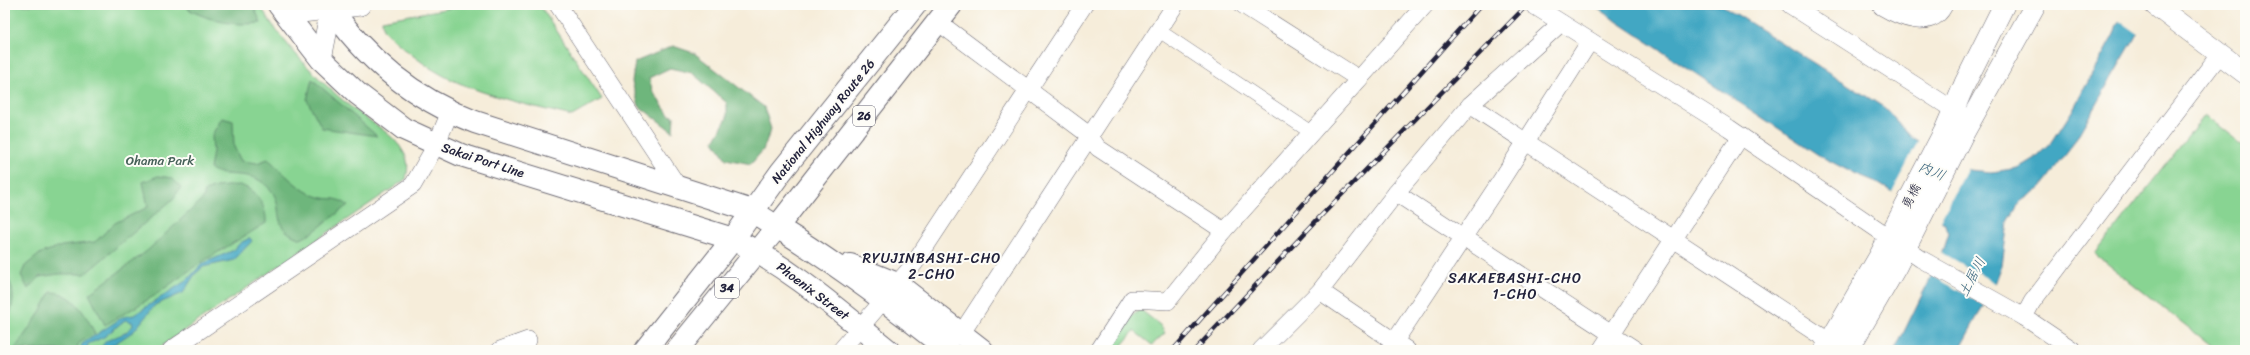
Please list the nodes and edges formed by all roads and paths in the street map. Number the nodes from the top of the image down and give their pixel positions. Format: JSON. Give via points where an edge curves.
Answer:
{"nodes":[{"id":1,"x":360,"y":5,"type":"edge"},
{"id":2,"x":558,"y":5,"type":"edge"},
{"id":3,"x":916,"y":5,"type":"edge"},
{"id":4,"x":951,"y":5,"type":"edge"},
{"id":5,"x":1084,"y":5,"type":"edge"},
{"id":6,"x":1175,"y":5,"type":"edge"},
{"id":7,"x":1243,"y":5,"type":"edge"},
{"id":8,"x":1425,"y":5,"type":"edge"},
{"id":9,"x":1533,"y":5,"type":"edge"},
{"id":10,"x":1790,"y":5,"type":"edge"},
{"id":11,"x":1883,"y":5,"type":"edge"},
{"id":12,"x":1942,"y":5,"type":"edge"},
{"id":13,"x":2004,"y":5,"type":"edge"},
{"id":14,"x":2034,"y":5,"type":"edge"},
{"id":15,"x":330,"y":7,"type":"edge"},
{"id":16,"x":282,"y":10,"type":"edge"},
{"id":17,"x":2162,"y":10,"type":"edge"},
{"id":18,"x":938,"y":22,"type":"junction"},
{"id":19,"x":1561,"y":23,"type":"junction"},
{"id":20,"x":1158,"y":30,"type":"junction"},
{"id":21,"x":1590,"y":41,"type":"junction"},
{"id":22,"x":2220,"y":54,"type":"junction"},
{"id":23,"x":322,"y":59,"type":"junction"},
{"id":24,"x":2245,"y":73,"type":"edge"},
{"id":25,"x":1359,"y":79,"type":"junction"},
{"id":26,"x":1030,"y":89,"type":"junction"},
{"id":27,"x":1470,"y":105,"type":"junction"},
{"id":28,"x":1953,"y":111,"type":"junction"},
{"id":29,"x":450,"y":112,"type":"junction"},
{"id":30,"x":1959,"y":130,"type":"junction"},
{"id":31,"x":1312,"y":133,"type":"junction"},
{"id":32,"x":1090,"y":135,"type":"junction"},
{"id":33,"x":1741,"y":136,"type":"junction"},
{"id":34,"x":1525,"y":141,"type":"junction"},
{"id":35,"x":436,"y":145,"type":"junction"},
{"id":36,"x":677,"y":185,"type":"junction"},
{"id":37,"x":1396,"y":193,"type":"junction"},
{"id":38,"x":752,"y":211,"type":"junction"},
{"id":39,"x":777,"y":227,"type":"junction"},
{"id":40,"x":1224,"y":231,"type":"junction"},
{"id":41,"x":1462,"y":237,"type":"junction"},
{"id":42,"x":733,"y":239,"type":"junction"},
{"id":43,"x":1673,"y":240,"type":"junction"},
{"id":44,"x":1905,"y":248,"type":"junction"},
{"id":45,"x":758,"y":252,"type":"junction"},
{"id":46,"x":1320,"y":291,"type":"junction"},
{"id":47,"x":891,"y":292,"type":"junction"},
{"id":48,"x":2024,"y":317,"type":"junction"},
{"id":49,"x":859,"y":327,"type":"junction"},
{"id":50,"x":1612,"y":334,"type":"junction"},
{"id":51,"x":528,"y":340,"type":"dead end"},
{"id":52,"x":955,"y":342,"type":"edge"},
{"id":53,"x":2051,"y":343,"type":"edge"},
{"id":54,"x":1396,"y":347,"type":"edge"},
{"id":55,"x":1834,"y":347,"type":"edge"},
{"id":56,"x":171,"y":350,"type":"edge"},
{"id":57,"x":500,"y":350,"type":"edge"},
{"id":58,"x":645,"y":350,"type":"edge"},
{"id":59,"x":678,"y":350,"type":"edge"},
{"id":60,"x":841,"y":350,"type":"edge"},
{"id":61,"x":888,"y":350,"type":"edge"},
{"id":62,"x":982,"y":350,"type":"edge"},
{"id":63,"x":1099,"y":350,"type":"edge"},
{"id":64,"x":1261,"y":350,"type":"edge"},
{"id":65,"x":1601,"y":350,"type":"edge"},
{"id":66,"x":1636,"y":350,"type":"edge"},
{"id":67,"x":2073,"y":350,"type":"edge"}],
"edges":[{"from":1,"to":15,"type":"street"},
{"from":2,"to":36,"type":"street"},
{"from":3,"to":38,"type":"main road","name":"National Highway Route 26","number":"26"},
{"from":4,"to":18,"type":"main road","number":"26"},
{"from":5,"to":26,"type":"street"},
{"from":6,"to":20,"type":"street"},
{"from":7,"to":25,"type":"street"},
{"from":8,"to":25,"type":"street"},
{"from":9,"to":19,"type":"street"},
{"from":10,"to":28,"type":"street"},
{"from":11,"to":12,"type":"street","via":[[1902,16],[1919,18],[1935,13]]},
{"from":13,"to":28,"type":"street"},
{"from":14,"to":30,"type":"street"},
{"from":15,"to":16,"type":"street"},
{"from":15,"to":23,"type":"street"},
{"from":15,"to":29,"type":"main road","via":[[386,71],[421,97]]},
{"from":16,"to":23,"type":"main road","name":"Sakai Port Line"},
{"from":17,"to":22,"type":"street"},
{"from":18,"to":26,"type":"street"},
{"from":18,"to":39,"type":"main road","number":"26"},
{"from":19,"to":21,"type":"street"},
{"from":19,"to":27,"type":"street"},
{"from":20,"to":31,"type":"street"},
{"from":20,"to":32,"type":"street"},
{"from":21,"to":33,"type":"street"},
{"from":21,"to":34,"type":"street"},
{"from":22,"to":24,"type":"street"},
{"from":22,"to":48,"type":"street","via":[[2032,302]]},
{"from":23,"to":35,"type":"main road","name":"Sakai Port Line","via":[[379,112],[404,129]]},
{"from":25,"to":31,"type":"street"},
{"from":26,"to":32,"type":"street"},
{"from":26,"to":47,"type":"street","via":[[914,264]]},
{"from":27,"to":34,"type":"street"},
{"from":27,"to":37,"type":"street"},
{"from":28,"to":30,"type":"street"},
{"from":29,"to":35,"type":"street"},
{"from":29,"to":36,"type":"main road"},
{"from":30,"to":44,"type":"street","name":"勇橋","via":[[1908,223]]},
{"from":31,"to":40,"type":"street"},
{"from":32,"to":40,"type":"street","via":[[1098,148]]},
{"from":32,"to":52,"type":"street"},
{"from":33,"to":43,"type":"street"},
{"from":33,"to":44,"type":"street"},
{"from":34,"to":41,"type":"street"},
{"from":34,"to":43,"type":"street"},
{"from":35,"to":42,"type":"main road","name":"Sakai Port Line"},
{"from":35,"to":56,"type":"street","via":[[413,185]]},
{"from":36,"to":38,"type":"main road"},
{"from":37,"to":41,"type":"street"},
{"from":37,"to":46,"type":"street"},
{"from":38,"to":39,"type":"main road"},
{"from":38,"to":42,"type":"main road","name":"National Highway Route 26","number":"26"},
{"from":39,"to":45,"type":"main road","number":"34"},
{"from":39,"to":47,"type":"main road"},
{"from":40,"to":63,"type":"street","via":[[1168,301],[1132,298]]},
{"from":41,"to":50,"type":"street"},
{"from":41,"to":54,"type":"street"},
{"from":42,"to":45,"type":"main road","name":"Phoenix Street"},
{"from":42,"to":58,"type":"main road","number":"34"},
{"from":43,"to":50,"type":"street"},
{"from":43,"to":55,"type":"street"},
{"from":44,"to":48,"type":"street"},
{"from":44,"to":55,"type":"street","name":"勇橋"},
{"from":45,"to":49,"type":"main road","name":"Phoenix Street","via":[[796,276]]},
{"from":45,"to":59,"type":"main road","number":"34"},
{"from":46,"to":54,"type":"street"},
{"from":46,"to":64,"type":"street"},
{"from":47,"to":49,"type":"street"},
{"from":47,"to":52,"type":"main road"},
{"from":48,"to":53,"type":"street"},
{"from":49,"to":60,"type":"street"},
{"from":49,"to":61,"type":"main road","name":"Phoenix Street"},
{"from":50,"to":65,"type":"street"},
{"from":50,"to":66,"type":"street"},
{"from":51,"to":57,"type":"street"},
{"from":52,"to":62,"type":"main road"},
{"from":53,"to":67,"type":"street"}]}
